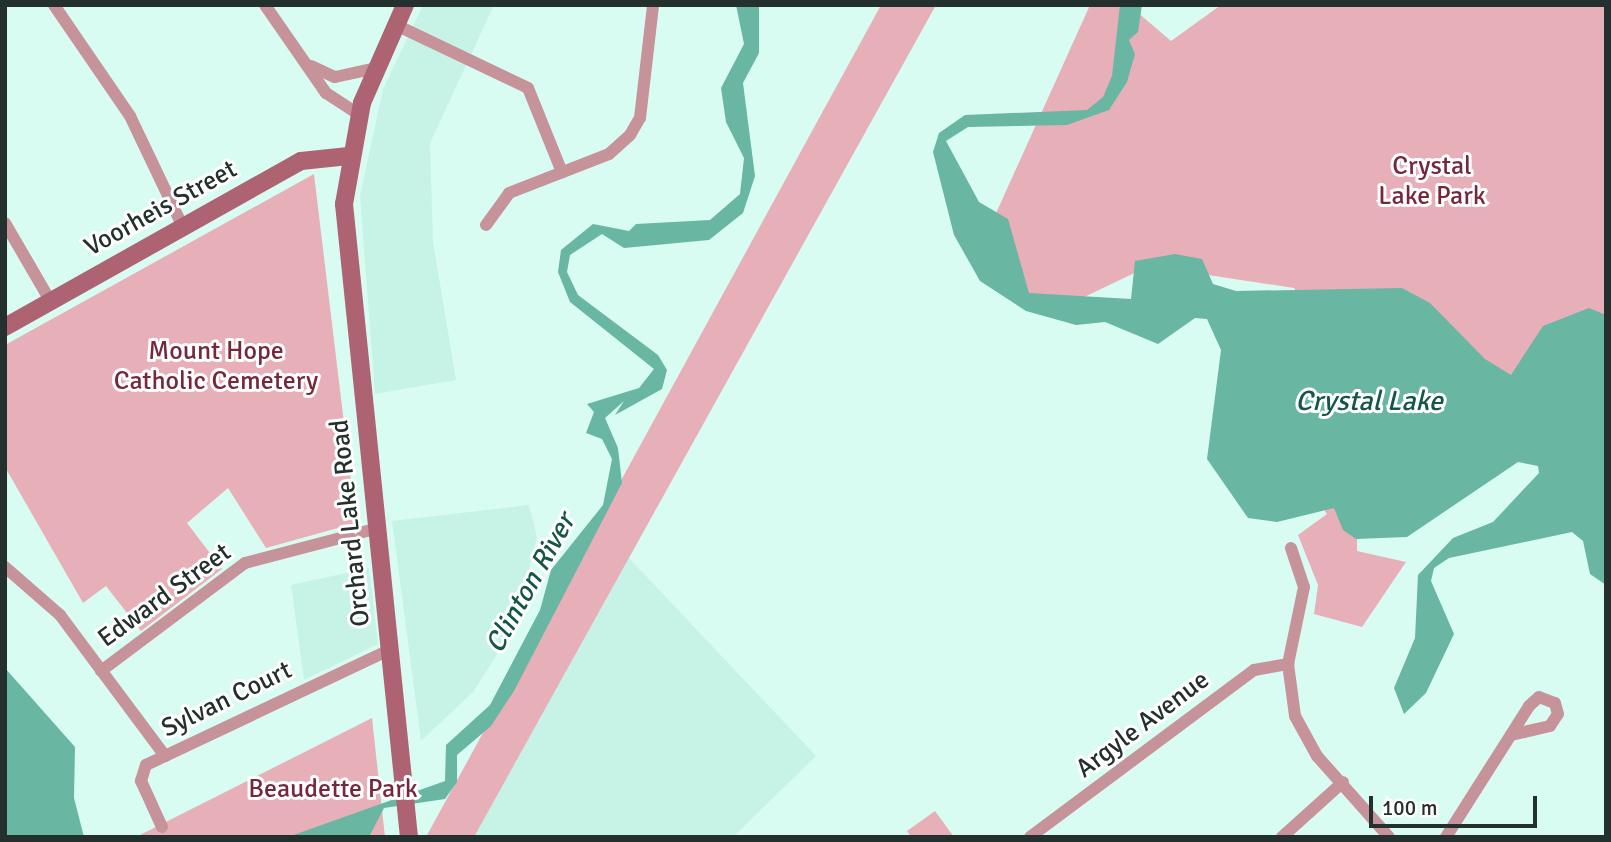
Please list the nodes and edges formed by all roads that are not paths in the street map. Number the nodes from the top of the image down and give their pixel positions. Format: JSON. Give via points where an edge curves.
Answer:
{"nodes":[{"id":1,"x":54,"y":5,"type":"edge"},
{"id":2,"x":265,"y":5,"type":"edge"},
{"id":3,"x":405,"y":5,"type":"edge"},
{"id":4,"x":653,"y":5,"type":"edge"},
{"id":5,"x":396,"y":26,"type":"junction"},
{"id":6,"x":310,"y":66,"type":"junction"},
{"id":7,"x":377,"y":68,"type":"junction"},
{"id":8,"x":358,"y":114,"type":"junction"},
{"id":9,"x":349,"y":156,"type":"junction"},
{"id":10,"x":562,"y":172,"type":"junction"},
{"id":11,"x":5,"y":223,"type":"edge"},
{"id":12,"x":486,"y":225,"type":"dead end"},
{"id":13,"x":183,"y":226,"type":"junction"},
{"id":14,"x":51,"y":302,"type":"junction"},
{"id":15,"x":5,"y":327,"type":"edge"},
{"id":16,"x":378,"y":528,"type":"junction"},
{"id":17,"x":1291,"y":548,"type":"dead end"},
{"id":18,"x":5,"y":567,"type":"edge"},
{"id":19,"x":391,"y":649,"type":"junction"},
{"id":20,"x":1288,"y":664,"type":"junction"},
{"id":21,"x":101,"y":671,"type":"junction"},
{"id":22,"x":1511,"y":735,"type":"dead end"},
{"id":23,"x":165,"y":755,"type":"junction"},
{"id":24,"x":1343,"y":782,"type":"junction"},
{"id":25,"x":162,"y":827,"type":"dead end"},
{"id":26,"x":410,"y":837,"type":"edge"},
{"id":27,"x":1030,"y":837,"type":"edge"},
{"id":28,"x":1282,"y":837,"type":"edge"},
{"id":29,"x":1389,"y":837,"type":"edge"},
{"id":30,"x":1446,"y":837,"type":"edge"}],
"edges":[{"from":1,"to":13,"type":"street","via":[[130,116]]},
{"from":2,"to":6,"type":"street"},
{"from":3,"to":5,"type":"main road","name":"Orchard Lake Road"},
{"from":4,"to":10,"type":"street","via":[[635,127],[609,153]]},
{"from":5,"to":7,"type":"main road","name":"Orchard Lake Road"},
{"from":5,"to":10,"type":"street","via":[[528,88]]},
{"from":6,"to":7,"type":"street","via":[[335,77]]},
{"from":6,"to":8,"type":"street","via":[[330,96]]},
{"from":7,"to":8,"type":"main road","name":"Orchard Lake Road"},
{"from":8,"to":9,"type":"main road","name":"Orchard Lake Road"},
{"from":9,"to":13,"type":"main road","name":"Voorheis Street","via":[[301,161]]},
{"from":9,"to":16,"type":"main road","name":"Orchard Lake Road","via":[[345,229]]},
{"from":10,"to":12,"type":"street","via":[[509,193]]},
{"from":11,"to":14,"type":"street"},
{"from":13,"to":14,"type":"main road","name":"Voorheis Street"},
{"from":14,"to":15,"type":"main road","name":"Voorheis Street"},
{"from":16,"to":19,"type":"main road","name":"Orchard Lake Road"},
{"from":16,"to":21,"type":"street","name":"Edward Street","via":[[246,563]]},
{"from":17,"to":20,"type":"street","via":[[1304,594]]},
{"from":18,"to":21,"type":"street","via":[[55,611]]},
{"from":19,"to":23,"type":"street","name":"Sylvan Court"},
{"from":19,"to":26,"type":"main road","name":"Orchard Lake Road"},
{"from":20,"to":24,"type":"street","via":[[1299,726]]},
{"from":20,"to":27,"type":"street","name":"Argyle Avenue","via":[[1254,670]]},
{"from":21,"to":23,"type":"street"},
{"from":22,"to":30,"type":"street"},
{"from":23,"to":25,"type":"street","name":"Sylvan Court","via":[[146,765],[141,776]]},
{"from":24,"to":28,"type":"street"},
{"from":24,"to":29,"type":"street"}]}
